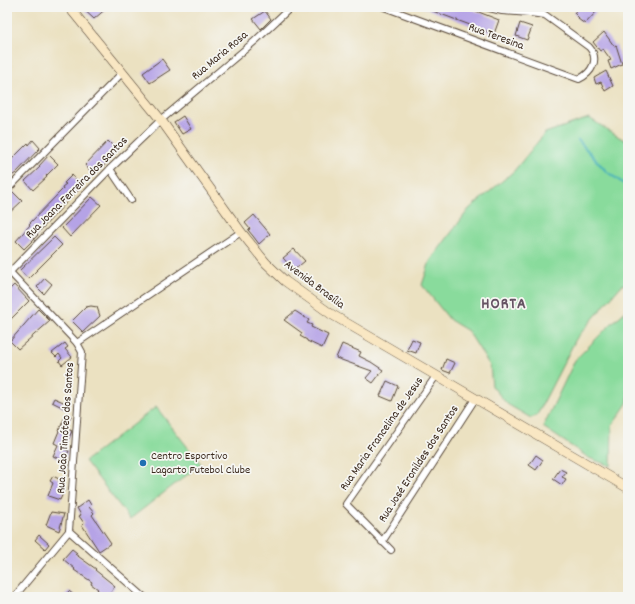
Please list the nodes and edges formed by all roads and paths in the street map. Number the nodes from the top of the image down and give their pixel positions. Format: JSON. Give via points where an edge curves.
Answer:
{"nodes":[{"id":1,"x":69,"y":7,"type":"edge"},
{"id":2,"x":291,"y":7,"type":"edge"},
{"id":3,"x":384,"y":7,"type":"edge"},
{"id":4,"x":484,"y":7,"type":"edge"},
{"id":5,"x":122,"y":73,"type":"junction"},
{"id":6,"x":161,"y":120,"type":"junction"},
{"id":7,"x":110,"y":169,"type":"junction"},
{"id":8,"x":7,"y":190,"type":"edge"},
{"id":9,"x":131,"y":200,"type":"dead end"},
{"id":10,"x":241,"y":232,"type":"junction"},
{"id":11,"x":8,"y":272,"type":"edge"},
{"id":12,"x":77,"y":343,"type":"junction"},
{"id":13,"x":436,"y":376,"type":"junction"},
{"id":14,"x":475,"y":399,"type":"junction"},
{"id":15,"x":628,"y":488,"type":"edge"},
{"id":16,"x":69,"y":531,"type":"junction"},
{"id":17,"x":382,"y":542,"type":"junction"},
{"id":18,"x":391,"y":550,"type":"dead end"},
{"id":19,"x":14,"y":597,"type":"edge"},
{"id":20,"x":144,"y":597,"type":"edge"}],
"edges":[{"from":1,"to":5,"type":"main road","name":"Avenida Brasília"},
{"from":2,"to":6,"type":"street","name":"Rua Maria Rosa","via":[[255,41]]},
{"from":3,"to":4,"type":"street","name":"Rua Teresina","via":[[579,79],[594,62],[594,54],[584,43],[545,15]]},
{"from":5,"to":6,"type":"main road","name":"Avenida Brasília"},
{"from":5,"to":8,"type":"street"},
{"from":6,"to":7,"type":"street","name":"Rua Joana Ferreira dos Santos"},
{"from":6,"to":10,"type":"main road","name":"Avenida Brasília"},
{"from":7,"to":9,"type":"street"},
{"from":7,"to":11,"type":"street","name":"Rua Joana Ferreira dos Santos"},
{"from":10,"to":12,"type":"street"},
{"from":10,"to":13,"type":"main road","name":"Avenida Brasília","via":[[266,263],[285,281],[331,314]]},
{"from":11,"to":12,"type":"street"},
{"from":12,"to":16,"type":"street","name":"Rua João Timóteo dos Santos","via":[[82,352],[82,363]]},
{"from":13,"to":14,"type":"main road","name":"Avenida Brasília"},
{"from":13,"to":17,"type":"street","name":"Rua Maria Francelina de Jesus","via":[[346,504]]},
{"from":14,"to":15,"type":"main road","name":"Avenida Brasília"},
{"from":14,"to":17,"type":"street","name":"Rua José Eronildes dos Santos"},
{"from":16,"to":19,"type":"street"},
{"from":16,"to":20,"type":"street"},
{"from":17,"to":18,"type":"street"}]}
